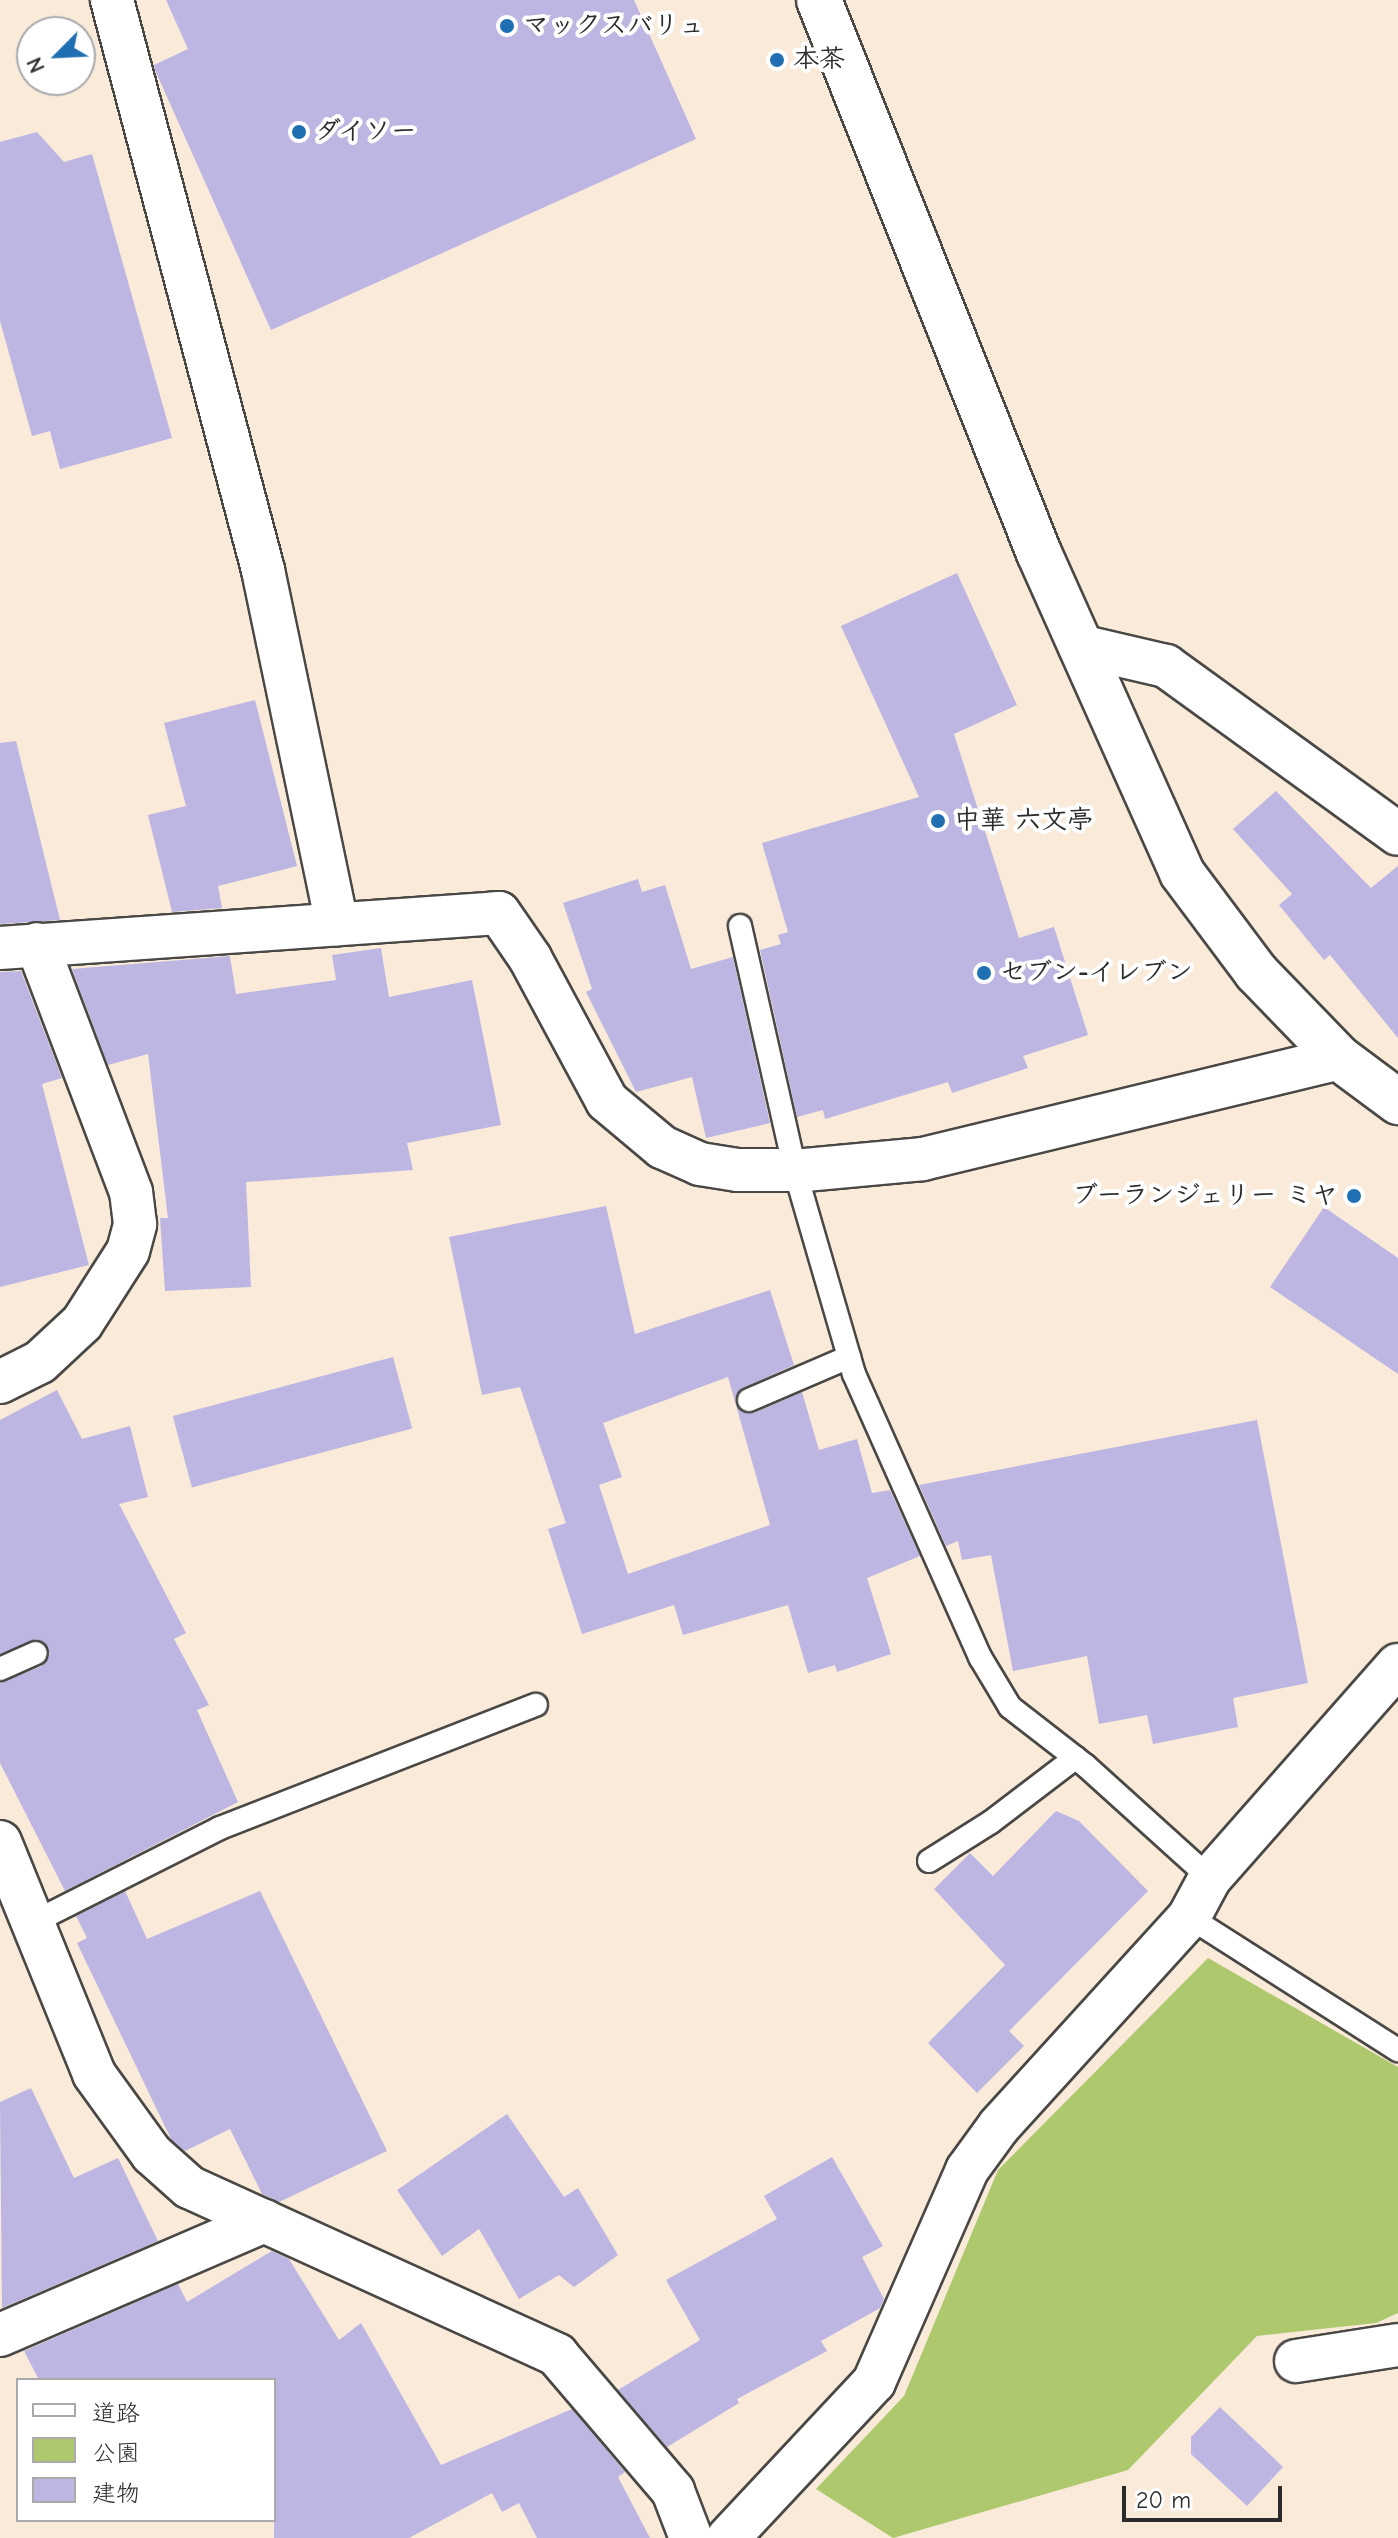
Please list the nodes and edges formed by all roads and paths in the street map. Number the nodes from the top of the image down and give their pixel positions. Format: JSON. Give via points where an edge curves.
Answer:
{"nodes":[{"id":1,"x":112,"y":0,"type":"edge"},
{"id":2,"x":819,"y":0,"type":"edge"},
{"id":3,"x":1080,"y":646,"type":"junction"},
{"id":4,"x":1398,"y":834,"type":"edge"},
{"id":5,"x":337,"y":924,"type":"junction"},
{"id":6,"x":740,"y":926,"type":"dead end"},
{"id":7,"x":19,"y":946,"type":"edge"},
{"id":8,"x":1339,"y":1058,"type":"junction"},
{"id":9,"x":1398,"y":1102,"type":"edge"},
{"id":10,"x":795,"y":1171,"type":"junction"},
{"id":11,"x":849,"y":1357,"type":"junction"},
{"id":12,"x":0,"y":1382,"type":"edge"},
{"id":13,"x":749,"y":1400,"type":"dead end"},
{"id":14,"x":36,"y":1653,"type":"dead end"},
{"id":15,"x":1398,"y":1665,"type":"edge"},
{"id":16,"x":0,"y":1669,"type":"edge"},
{"id":17,"x":536,"y":1705,"type":"dead end"},
{"id":18,"x":1075,"y":1758,"type":"junction"},
{"id":19,"x":0,"y":1842,"type":"edge"},
{"id":20,"x":929,"y":1861,"type":"dead end"},
{"id":21,"x":1210,"y":1878,"type":"junction"},
{"id":22,"x":1189,"y":1917,"type":"junction"},
{"id":23,"x":32,"y":1923,"type":"junction"},
{"id":24,"x":1398,"y":2050,"type":"edge"},
{"id":25,"x":265,"y":2221,"type":"junction"},
{"id":26,"x":0,"y":2335,"type":"edge"},
{"id":27,"x":1398,"y":2345,"type":"edge"},
{"id":28,"x":1296,"y":2361,"type":"dead end"},
{"id":29,"x":691,"y":2538,"type":"edge"},
{"id":30,"x":728,"y":2538,"type":"edge"}],
"edges":[{"from":1,"to":5,"type":"street","via":[[263,570]]},
{"from":2,"to":3,"type":"street"},
{"from":3,"to":4,"type":"street","via":[[1166,666]]},
{"from":3,"to":8,"type":"street","via":[[1182,873],[1256,972]]},
{"from":5,"to":7,"type":"street"},
{"from":5,"to":10,"type":"street","via":[[499,913],[530,958],[607,1101],[662,1147],[700,1164]]},
{"from":6,"to":10,"type":"lane"},
{"from":7,"to":12,"type":"street","via":[[131,1192],[135,1224],[128,1251],[82,1323],[40,1362]]},
{"from":8,"to":9,"type":"street"},
{"from":8,"to":10,"type":"street","via":[[923,1159]]},
{"from":10,"to":11,"type":"lane"},
{"from":11,"to":13,"type":"lane"},
{"from":11,"to":18,"type":"lane","via":[[980,1657],[1010,1707]]},
{"from":14,"to":16,"type":"lane"},
{"from":15,"to":21,"type":"street"},
{"from":17,"to":23,"type":"lane","via":[[220,1828]]},
{"from":18,"to":20,"type":"lane"},
{"from":18,"to":21,"type":"lane"},
{"from":19,"to":23,"type":"street"},
{"from":21,"to":22,"type":"street"},
{"from":22,"to":24,"type":"lane"},
{"from":22,"to":30,"type":"street","via":[[975,2159],[874,2382]]},
{"from":23,"to":25,"type":"street","via":[[94,2074],[152,2154],[189,2187]]},
{"from":25,"to":26,"type":"street"},
{"from":25,"to":29,"type":"street","via":[[557,2355],[673,2491]]},
{"from":27,"to":28,"type":"street"}]}
